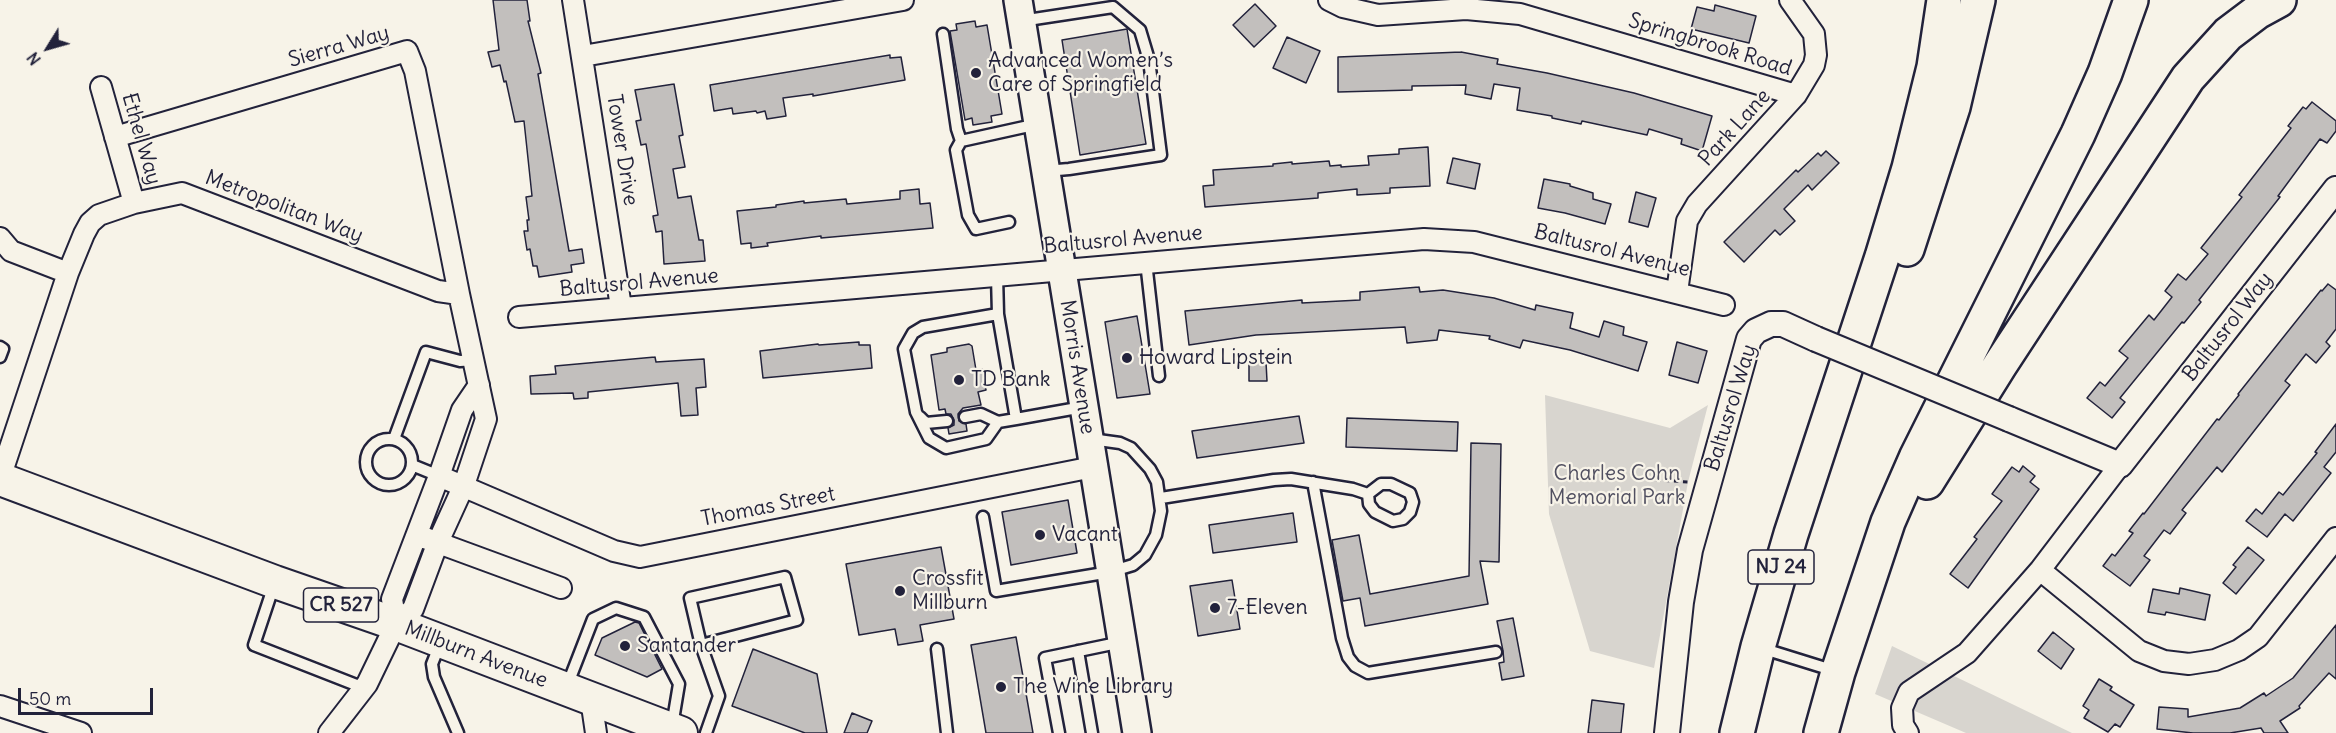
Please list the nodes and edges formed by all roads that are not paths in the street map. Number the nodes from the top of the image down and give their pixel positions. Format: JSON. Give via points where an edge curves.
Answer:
{"nodes":[{"id":1,"x":573,"y":0,"type":"edge"},
{"id":2,"x":903,"y":0,"type":"edge"},
{"id":3,"x":1329,"y":0,"type":"edge"},
{"id":4,"x":1790,"y":0,"type":"edge"},
{"id":5,"x":1944,"y":0,"type":"edge"},
{"id":6,"x":1978,"y":0,"type":"edge"},
{"id":7,"x":2132,"y":0,"type":"edge"},
{"id":8,"x":2279,"y":0,"type":"edge"},
{"id":9,"x":1453,"y":5,"type":"edge"},
{"id":10,"x":1020,"y":11,"type":"edge"},
{"id":11,"x":944,"y":34,"type":"dead end"},
{"id":12,"x":583,"y":56,"type":"junction"},
{"id":13,"x":101,"y":87,"type":"dead end"},
{"id":14,"x":1796,"y":95,"type":"junction"},
{"id":15,"x":1038,"y":124,"type":"junction"},
{"id":16,"x":115,"y":137,"type":"junction"},
{"id":17,"x":961,"y":141,"type":"junction"},
{"id":18,"x":1046,"y":171,"type":"junction"},
{"id":19,"x":2336,"y":189,"type":"edge"},
{"id":20,"x":134,"y":203,"type":"junction"},
{"id":21,"x":1009,"y":222,"type":"dead end"},
{"id":22,"x":0,"y":238,"type":"edge"},
{"id":23,"x":1146,"y":262,"type":"junction"},
{"id":24,"x":1062,"y":270,"type":"junction"},
{"id":25,"x":68,"y":273,"type":"junction"},
{"id":26,"x":997,"y":276,"type":"junction"},
{"id":27,"x":1677,"y":292,"type":"junction"},
{"id":28,"x":459,"y":294,"type":"junction"},
{"id":29,"x":1724,"y":305,"type":"dead end"},
{"id":30,"x":621,"y":308,"type":"junction"},
{"id":31,"x":998,"y":314,"type":"junction"},
{"id":32,"x":1863,"y":316,"type":"junction"},
{"id":33,"x":519,"y":317,"type":"dead end"},
{"id":34,"x":475,"y":360,"type":"junction"},
{"id":35,"x":1159,"y":375,"type":"dead end"},
{"id":36,"x":479,"y":384,"type":"junction"},
{"id":37,"x":1083,"y":407,"type":"junction"},
{"id":38,"x":916,"y":412,"type":"junction"},
{"id":39,"x":965,"y":417,"type":"dead end"},
{"id":40,"x":1017,"y":419,"type":"junction"},
{"id":41,"x":947,"y":421,"type":"dead end"},
{"id":42,"x":998,"y":422,"type":"junction"},
{"id":43,"x":394,"y":439,"type":"junction"},
{"id":44,"x":1088,"y":439,"type":"junction"},
{"id":45,"x":412,"y":465,"type":"junction"},
{"id":46,"x":2120,"y":465,"type":"junction"},
{"id":47,"x":1093,"y":466,"type":"junction"},
{"id":48,"x":439,"y":476,"type":"junction"},
{"id":49,"x":0,"y":478,"type":"edge"},
{"id":50,"x":1313,"y":482,"type":"junction"},
{"id":51,"x":464,"y":485,"type":"junction"},
{"id":52,"x":1368,"y":494,"type":"dead end"},
{"id":53,"x":1161,"y":498,"type":"junction"},
{"id":54,"x":983,"y":517,"type":"dead end"},
{"id":55,"x":417,"y":536,"type":"junction"},
{"id":56,"x":2336,"y":538,"type":"edge"},
{"id":57,"x":438,"y":542,"type":"junction"},
{"id":58,"x":2040,"y":570,"type":"junction"},
{"id":59,"x":1110,"y":572,"type":"junction"},
{"id":60,"x":274,"y":582,"type":"junction"},
{"id":61,"x":561,"y":588,"type":"dead end"},
{"id":62,"x":1858,"y":610,"type":"junction"},
{"id":63,"x":396,"y":624,"type":"junction"},
{"id":64,"x":442,"y":641,"type":"junction"},
{"id":65,"x":1122,"y":642,"type":"junction"},
{"id":66,"x":701,"y":645,"type":"junction"},
{"id":67,"x":1758,"y":647,"type":"junction"},
{"id":68,"x":937,"y":649,"type":"dead end"},
{"id":69,"x":1078,"y":651,"type":"junction"},
{"id":70,"x":1496,"y":652,"type":"dead end"},
{"id":71,"x":1838,"y":672,"type":"junction"},
{"id":72,"x":364,"y":688,"type":"junction"},
{"id":73,"x":579,"y":694,"type":"junction"},
{"id":74,"x":0,"y":706,"type":"edge"},
{"id":75,"x":676,"y":731,"type":"edge"},
{"id":76,"x":81,"y":733,"type":"edge"},
{"id":77,"x":329,"y":733,"type":"edge"},
{"id":78,"x":458,"y":733,"type":"edge"},
{"id":79,"x":596,"y":733,"type":"edge"},
{"id":80,"x":706,"y":733,"type":"edge"},
{"id":81,"x":947,"y":733,"type":"edge"},
{"id":82,"x":1059,"y":733,"type":"edge"},
{"id":83,"x":1092,"y":733,"type":"edge"},
{"id":84,"x":1137,"y":733,"type":"edge"},
{"id":85,"x":1667,"y":733,"type":"edge"},
{"id":86,"x":1737,"y":733,"type":"edge"},
{"id":87,"x":1821,"y":733,"type":"edge"},
{"id":88,"x":1908,"y":733,"type":"edge"}],
"edges":[{"from":1,"to":12,"type":"street","name":"Tower Drive"},
{"from":2,"to":12,"type":"street"},
{"from":3,"to":9,"type":"street","name":"Springbrook Road","via":[[1378,15]]},
{"from":4,"to":14,"type":"street","name":"Park Lane","via":[[1814,34],[1816,46],[1814,65]]},
{"from":5,"to":32,"type":"highway","via":[[1923,115]]},
{"from":6,"to":32,"type":"highway","via":[[1953,107],[1906,253]]},
{"from":7,"to":62,"type":"highway","via":[[2078,134],[1902,490]]},
{"from":8,"to":62,"type":"highway","via":[[2228,34],[2202,60],[2175,97],[1947,448]]},
{"from":9,"to":14,"type":"street","name":"Springbrook Road","via":[[1520,14]]},
{"from":10,"to":15,"type":"main road","name":"Morris Avenue"},
{"from":10,"to":18,"type":"lane","via":[[1113,7],[1140,30],[1149,60],[1161,155]]},
{"from":11,"to":17,"type":"lane"},
{"from":12,"to":30,"type":"street","name":"Tower Drive"},
{"from":13,"to":16,"type":"street","name":"Ethel Way"},
{"from":14,"to":27,"type":"street","name":"Park Lane","via":[[1697,204],[1687,221]]},
{"from":15,"to":17,"type":"lane"},
{"from":15,"to":18,"type":"main road","name":"Morris Avenue"},
{"from":16,"to":20,"type":"street","name":"Ethel Way"},
{"from":16,"to":28,"type":"street","name":"Sierra Way","via":[[407,51],[416,71]]},
{"from":17,"to":21,"type":"lane","via":[[956,150],[968,215],[976,229]]},
{"from":18,"to":24,"type":"main road","name":"Morris Avenue"},
{"from":19,"to":46,"type":"street","name":"Baltusrol Way"},
{"from":20,"to":25,"type":"street","name":"Metropolitan Way","via":[[99,215],[90,223]]},
{"from":20,"to":28,"type":"street","name":"Metropolitan Way","via":[[182,193],[438,291]]},
{"from":22,"to":25,"type":"street","via":[[11,251]]},
{"from":23,"to":24,"type":"street","name":"Baltusrol Avenue"},
{"from":23,"to":27,"type":"street","name":"Baltusrol Avenue","via":[[1424,240],[1474,242]]},
{"from":23,"to":35,"type":"lane"},
{"from":24,"to":26,"type":"street","name":"Baltusrol Avenue"},
{"from":24,"to":37,"type":"main road","name":"Morris Avenue"},
{"from":25,"to":49,"type":"street","name":"Metropolitan Way"},
{"from":26,"to":30,"type":"street","name":"Baltusrol Avenue"},
{"from":26,"to":31,"type":"lane"},
{"from":27,"to":29,"type":"street","name":"Baltusrol Avenue"},
{"from":28,"to":34,"type":"street"},
{"from":30,"to":33,"type":"street","name":"Baltusrol Avenue"},
{"from":31,"to":38,"type":"lane","via":[[923,327],[913,333],[904,350]]},
{"from":31,"to":40,"type":"lane"},
{"from":32,"to":67,"type":"highway","number":"NJ 24","via":[[1810,472]]},
{"from":34,"to":36,"type":"street"},
{"from":34,"to":43,"type":"lane","via":[[460,361],[426,352]]},
{"from":36,"to":48,"type":"street","via":[[462,410]]},
{"from":36,"to":51,"type":"street","via":[[486,419]]},
{"from":37,"to":40,"type":"lane"},
{"from":37,"to":44,"type":"main road","name":"Morris Avenue"},
{"from":38,"to":41,"type":"lane","via":[[926,423]]},
{"from":38,"to":42,"type":"lane","via":[[929,438],[946,448],[986,439]]},
{"from":39,"to":42,"type":"lane","via":[[981,414]]},
{"from":40,"to":42,"type":"lane"},
{"from":43,"to":45,"type":"lane","via":[[409,449]]},
{"from":43,"to":45,"type":"lane","via":[[381,440],[369,450],[366,463],[372,477],[384,484],[399,483]]},
{"from":44,"to":47,"type":"main road","name":"Morris Avenue"},
{"from":44,"to":53,"type":"lane","via":[[1131,448],[1150,469]]},
{"from":45,"to":48,"type":"lane"},
{"from":46,"to":58,"type":"street","name":"Baltusrol Way"},
{"from":46,"to":85,"type":"street","name":"Baltusrol Way","bridge":true,"via":[[1783,324],[1771,324],[1755,332],[1747,345],[1690,550]]},
{"from":47,"to":51,"type":"street","name":"Thomas Street","via":[[640,557],[614,550]]},
{"from":47,"to":59,"type":"main road","name":"Morris Avenue"},
{"from":48,"to":51,"type":"street","name":"Thomas Street"},
{"from":48,"to":55,"type":"street"},
{"from":49,"to":60,"type":"main road","name":"Millburn Avenue","number":"CR 527"},
{"from":50,"to":52,"type":"lane"},
{"from":50,"to":53,"type":"lane","via":[[1274,480]]},
{"from":50,"to":70,"type":"lane","via":[[1342,638],[1355,666],[1368,673]]},
{"from":51,"to":57,"type":"street"},
{"from":53,"to":59,"type":"lane","via":[[1159,525],[1151,547],[1133,565]]},
{"from":54,"to":59,"type":"lane","via":[[996,591]]},
{"from":55,"to":57,"type":"street"},
{"from":55,"to":63,"type":"street","via":[[392,599]]},
{"from":56,"to":58,"type":"street","via":[[2258,637],[2215,660],[2189,664],[2164,661],[2139,651]]},
{"from":57,"to":61,"type":"street"},
{"from":57,"to":63,"type":"street","via":[[413,609]]},
{"from":58,"to":88,"type":"street","name":"Baltusrol Way","via":[[1967,653],[1909,692],[1902,708]]},
{"from":59,"to":65,"type":"main road","name":"Morris Avenue"},
{"from":60,"to":63,"type":"main road","name":"Millburn Avenue","number":"CR 527"},
{"from":60,"to":72,"type":"lane","via":[[254,645]]},
{"from":62,"to":71,"type":"highway"},
{"from":63,"to":64,"type":"main road","name":"Millburn Avenue","number":"CR 527"},
{"from":63,"to":72,"type":"street"},
{"from":64,"to":73,"type":"main road","name":"Millburn Avenue","number":"CR 527"},
{"from":64,"to":78,"type":"lane","via":[[432,664],[434,676]]},
{"from":65,"to":69,"type":"lane"},
{"from":65,"to":84,"type":"main road","name":"Morris Avenue"},
{"from":66,"to":66,"type":"lane","via":[[797,620],[785,577],[690,598]]},
{"from":66,"to":80,"type":"lane","via":[[719,696]]},
{"from":67,"to":71,"type":"lane"},
{"from":67,"to":86,"type":"highway","number":"NJ 24"},
{"from":68,"to":81,"type":"lane"},
{"from":69,"to":82,"type":"lane","via":[[1045,658]]},
{"from":69,"to":83,"type":"lane"},
{"from":71,"to":87,"type":"highway"},
{"from":72,"to":77,"type":"street"},
{"from":73,"to":75,"type":"main road","name":"Millburn Avenue","number":"CR 527"},
{"from":73,"to":75,"type":"lane","via":[[593,619],[616,608],[644,617],[679,684]]},
{"from":73,"to":79,"type":"street"},
{"from":74,"to":76,"type":"street"}]}
